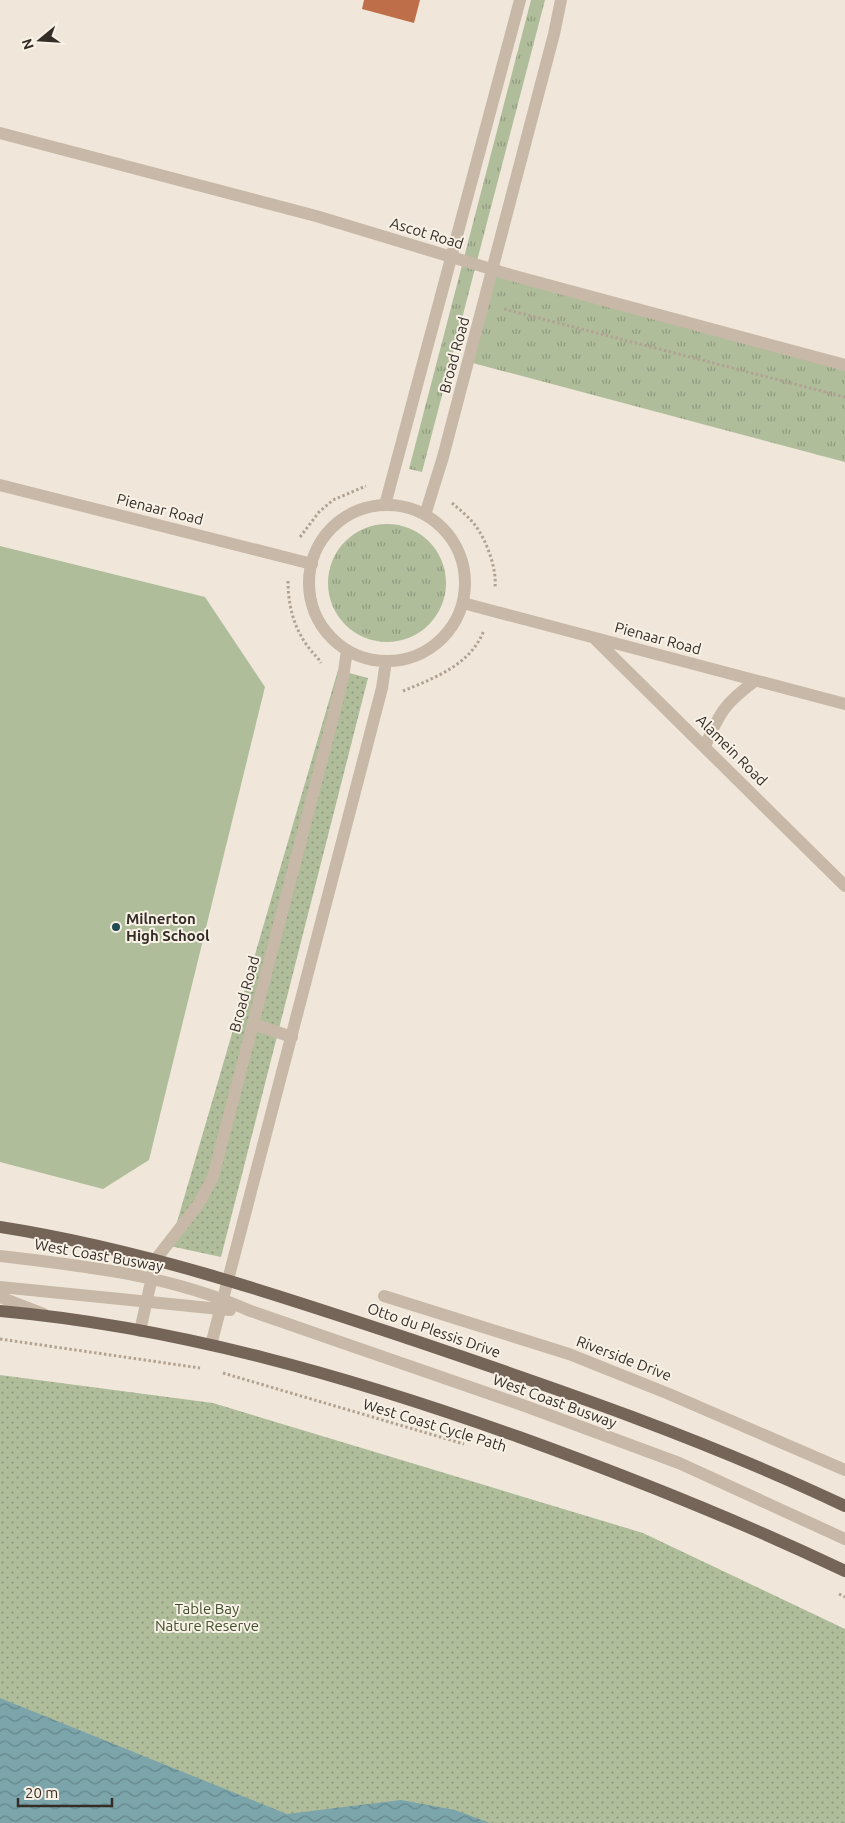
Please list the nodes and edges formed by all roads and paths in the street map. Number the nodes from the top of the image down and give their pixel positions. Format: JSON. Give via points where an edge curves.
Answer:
{"nodes":[{"id":1,"x":520,"y":0,"type":"edge"},
{"id":2,"x":561,"y":0,"type":"edge"},
{"id":3,"x":0,"y":133,"type":"edge"},
{"id":4,"x":450,"y":257,"type":"junction"},
{"id":5,"x":492,"y":270,"type":"junction"},
{"id":6,"x":511,"y":275,"type":"junction"},
{"id":7,"x":502,"y":308,"type":"junction"},
{"id":8,"x":500,"y":318,"type":"dead end"},
{"id":9,"x":845,"y":364,"type":"edge"},
{"id":10,"x":845,"y":397,"type":"edge"},
{"id":11,"x":373,"y":482,"type":"dead end"},
{"id":12,"x":0,"y":485,"type":"edge"},
{"id":13,"x":448,"y":499,"type":"dead end"},
{"id":14,"x":385,"y":505,"type":"junction"},
{"id":15,"x":425,"y":515,"type":"junction"},
{"id":16,"x":291,"y":559,"type":"junction"},
{"id":17,"x":312,"y":564,"type":"junction"},
{"id":18,"x":463,"y":603,"type":"junction"},
{"id":19,"x":490,"y":610,"type":"junction"},
{"id":20,"x":595,"y":638,"type":"junction"},
{"id":21,"x":347,"y":650,"type":"junction"},
{"id":22,"x":386,"y":662,"type":"junction"},
{"id":23,"x":323,"y":667,"type":"dead end"},
{"id":24,"x":755,"y":681,"type":"junction"},
{"id":25,"x":402,"y":693,"type":"dead end"},
{"id":26,"x":845,"y":704,"type":"edge"},
{"id":27,"x":705,"y":746,"type":"junction"},
{"id":28,"x":845,"y":886,"type":"edge"},
{"id":29,"x":253,"y":1024,"type":"junction"},
{"id":30,"x":292,"y":1037,"type":"junction"},
{"id":31,"x":0,"y":1227,"type":"edge"},
{"id":32,"x":0,"y":1256,"type":"edge"},
{"id":33,"x":156,"y":1259,"type":"junction"},
{"id":34,"x":152,"y":1278,"type":"junction"},
{"id":35,"x":230,"y":1279,"type":"junction"},
{"id":36,"x":0,"y":1287,"type":"edge"},
{"id":37,"x":0,"y":1296,"type":"edge"},
{"id":38,"x":384,"y":1296,"type":"dead end"},
{"id":39,"x":147,"y":1301,"type":"junction"},
{"id":40,"x":223,"y":1305,"type":"junction"},
{"id":41,"x":0,"y":1311,"type":"edge"},
{"id":42,"x":49,"y":1316,"type":"junction"},
{"id":43,"x":140,"y":1330,"type":"junction"},
{"id":44,"x":0,"y":1339,"type":"edge"},
{"id":45,"x":211,"y":1345,"type":"junction"},
{"id":46,"x":208,"y":1369,"type":"dead end"},
{"id":47,"x":217,"y":1372,"type":"dead end"},
{"id":48,"x":471,"y":1446,"type":"dead end"},
{"id":49,"x":845,"y":1470,"type":"edge"},
{"id":50,"x":845,"y":1506,"type":"edge"},
{"id":51,"x":845,"y":1539,"type":"edge"},
{"id":52,"x":845,"y":1571,"type":"edge"},
{"id":53,"x":836,"y":1593,"type":"dead end"},
{"id":54,"x":845,"y":1597,"type":"edge"}],
"edges":[{"from":1,"to":4,"type":"street","name":"Broad Road"},
{"from":2,"to":5,"type":"street","name":"Broad Road"},
{"from":3,"to":4,"type":"street","name":"Ascot Road","via":[[316,216]]},
{"from":4,"to":5,"type":"street","name":"Ascot Road"},
{"from":4,"to":14,"type":"street","name":"Broad Road"},
{"from":5,"to":6,"type":"street","name":"Ascot Road"},
{"from":5,"to":15,"type":"street","name":"Broad Road"},
{"from":6,"to":7,"type":"path"},
{"from":6,"to":9,"type":"street","name":"Ascot Road"},
{"from":7,"to":8,"type":"path"},
{"from":7,"to":10,"type":"path"},
{"from":11,"to":16,"type":"path","via":[[333,500],[319,512],[303,530]]},
{"from":12,"to":16,"type":"street","name":"Pienaar Road"},
{"from":13,"to":19,"type":"path","via":[[476,525],[488,549],[496,578]]},
{"from":14,"to":15,"type":"street","via":[[404,506]]},
{"from":14,"to":17,"type":"street","via":[[362,509],[335,525],[321,542]]},
{"from":15,"to":18,"type":"street","via":[[449,534],[460,553],[465,574]]},
{"from":16,"to":17,"type":"street","name":"Pienaar Road"},
{"from":16,"to":23,"type":"path","via":[[288,585],[294,620],[300,635]]},
{"from":17,"to":21,"type":"street","via":[[310,593],[315,614],[326,632]]},
{"from":18,"to":19,"type":"street","name":"Pienaar Road"},
{"from":18,"to":22,"type":"street","via":[[454,625],[432,648],[413,657]]},
{"from":19,"to":20,"type":"street","name":"Pienaar Road"},
{"from":19,"to":25,"type":"path","via":[[482,634],[457,664],[439,677]]},
{"from":20,"to":24,"type":"street","name":"Pienaar Road"},
{"from":20,"to":27,"type":"street","name":"Alamein Road"},
{"from":21,"to":22,"type":"street","via":[[360,657]]},
{"from":21,"to":29,"type":"street","name":"Broad Road","via":[[330,731]]},
{"from":22,"to":30,"type":"street"},
{"from":24,"to":26,"type":"street","name":"Pienaar Road"},
{"from":24,"to":27,"type":"street","via":[[730,699],[718,714]]},
{"from":27,"to":28,"type":"street","name":"Alamein Road"},
{"from":29,"to":30,"type":"street"},
{"from":29,"to":33,"type":"street","name":"Broad Road","via":[[213,1177],[198,1205]]},
{"from":30,"to":35,"type":"street"},
{"from":31,"to":33,"type":"main road","name":"Otto du Plessis Drive"},
{"from":32,"to":34,"type":"street","name":"West Coast Busway"},
{"from":33,"to":34,"type":"street","name":"Broad Road"},
{"from":33,"to":35,"type":"main road","name":"Otto du Plessis Drive"},
{"from":34,"to":39,"type":"street","name":"Broad Road"},
{"from":34,"to":40,"type":"street","name":"West Coast Busway"},
{"from":35,"to":40,"type":"street"},
{"from":35,"to":50,"type":"main road","name":"Otto du Plessis Drive","via":[[587,1399],[736,1457]]},
{"from":36,"to":39,"type":"street","name":"West Coast Busway"},
{"from":37,"to":42,"type":"street"},
{"from":38,"to":49,"type":"street","name":"Riverside Drive","via":[[569,1354]]},
{"from":39,"to":40,"type":"street","name":"West Coast Busway"},
{"from":39,"to":43,"type":"street","name":"Broad Road"},
{"from":40,"to":45,"type":"street"},
{"from":40,"to":51,"type":"street","name":"West Coast Busway","via":[[248,1310],[679,1463]]},
{"from":41,"to":42,"type":"main road"},
{"from":42,"to":43,"type":"main road"},
{"from":43,"to":45,"type":"main road"},
{"from":44,"to":46,"type":"path"},
{"from":45,"to":52,"type":"main road","via":[[394,1395],[495,1429],[635,1479]]},
{"from":47,"to":48,"type":"path","name":"West Coast Cycle Path"},
{"from":53,"to":54,"type":"path"}]}
